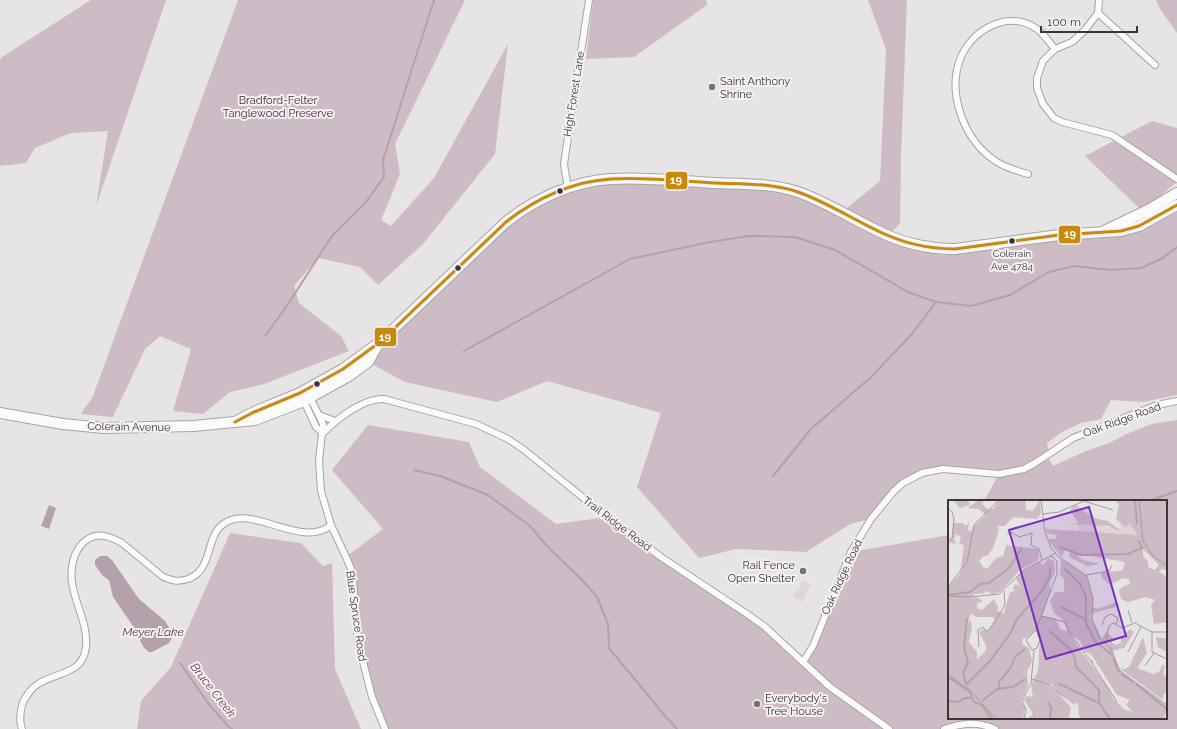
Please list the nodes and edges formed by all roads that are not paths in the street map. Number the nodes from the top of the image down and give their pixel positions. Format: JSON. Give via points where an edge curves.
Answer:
{"nodes":[{"id":1,"x":588,"y":0,"type":"edge"},
{"id":2,"x":1099,"y":0,"type":"edge"},
{"id":3,"x":1098,"y":13,"type":"junction"},
{"id":4,"x":1055,"y":50,"type":"junction"},
{"id":5,"x":1155,"y":65,"type":"dead end"},
{"id":6,"x":1028,"y":174,"type":"dead end"},
{"id":7,"x":1177,"y":179,"type":"edge"},
{"id":8,"x":568,"y":188,"type":"junction"},
{"id":9,"x":1177,"y":193,"type":"edge"},
{"id":10,"x":1177,"y":205,"type":"edge"},
{"id":11,"x":1101,"y":233,"type":"junction"},
{"id":12,"x":305,"y":395,"type":"junction"},
{"id":13,"x":1177,"y":401,"type":"edge"},
{"id":14,"x":0,"y":413,"type":"edge"},
{"id":15,"x":319,"y":415,"type":"junction"},
{"id":16,"x":335,"y":421,"type":"junction"},
{"id":17,"x":323,"y":433,"type":"junction"},
{"id":18,"x":331,"y":525,"type":"junction"},
{"id":19,"x":803,"y":662,"type":"junction"},
{"id":20,"x":22,"y":729,"type":"edge"},
{"id":21,"x":385,"y":729,"type":"edge"},
{"id":22,"x":889,"y":729,"type":"edge"},
{"id":23,"x":944,"y":729,"type":"edge"},
{"id":24,"x":995,"y":729,"type":"edge"}],
"edges":[{"from":1,"to":8,"type":"street","name":"High Forest Lane","via":[[564,165]]},
{"from":2,"to":3,"type":"street"},
{"from":3,"to":4,"type":"street","via":[[1079,36]]},
{"from":3,"to":5,"type":"street"},
{"from":4,"to":6,"type":"street","via":[[1036,28],[1026,23],[1003,22],[994,24],[977,36],[968,46],[958,68],[956,93],[963,121],[970,133],[983,151],[996,162]]},
{"from":4,"to":7,"type":"street","via":[[1043,61],[1037,78],[1039,96],[1048,112],[1062,122],[1112,135]]},
{"from":8,"to":11,"type":"main road","name":"Colerain Avenue","via":[[609,179],[637,179],[788,189],[842,212],[888,236],[941,249],[1059,235]]},
{"from":8,"to":12,"type":"main road","name":"Colerain Avenue","via":[[534,203],[506,222],[380,342],[368,362],[349,376]]},
{"from":9,"to":11,"type":"main road","name":"Colerain Avenue"},
{"from":10,"to":11,"type":"main road","name":"Colerain Avenue","via":[[1139,226]]},
{"from":12,"to":14,"type":"main road","name":"Colerain Avenue","via":[[254,412],[235,422],[194,426],[104,428]]},
{"from":12,"to":15,"type":"street","name":"Blue Spruce Road"},
{"from":12,"to":17,"type":"street","via":[[316,427]]},
{"from":13,"to":19,"type":"street","name":"Oak Ridge Road","via":[[1157,405],[1073,438],[1024,469],[999,474],[951,469],[934,470],[912,477],[903,483],[871,519],[851,552],[813,646]]},
{"from":15,"to":16,"type":"street"},
{"from":15,"to":17,"type":"street","name":"Blue Spruce Road"},
{"from":16,"to":17,"type":"street","name":"Trail Ridge Road"},
{"from":16,"to":19,"type":"street","name":"Trail Ridge Road","via":[[363,404],[378,399],[459,419],[492,431],[523,448],[607,517],[661,557],[747,614]]},
{"from":17,"to":18,"type":"street","name":"Blue Spruce Road","via":[[320,441],[319,476]]},
{"from":18,"to":20,"type":"street","via":[[312,533],[246,519],[231,520],[214,534],[207,559],[200,572],[179,581],[162,576],[116,539],[101,535],[84,541],[74,559],[71,577],[86,636],[86,649],[78,664],[68,672],[45,680],[29,691],[20,711]]},
{"from":18,"to":21,"type":"street","name":"Blue Spruce Road","via":[[351,569],[358,642],[372,697]]},
{"from":19,"to":22,"type":"street","name":"Trail Ridge Road","via":[[830,687]]},
{"from":23,"to":24,"type":"street","via":[[960,724],[981,724]]}]}
